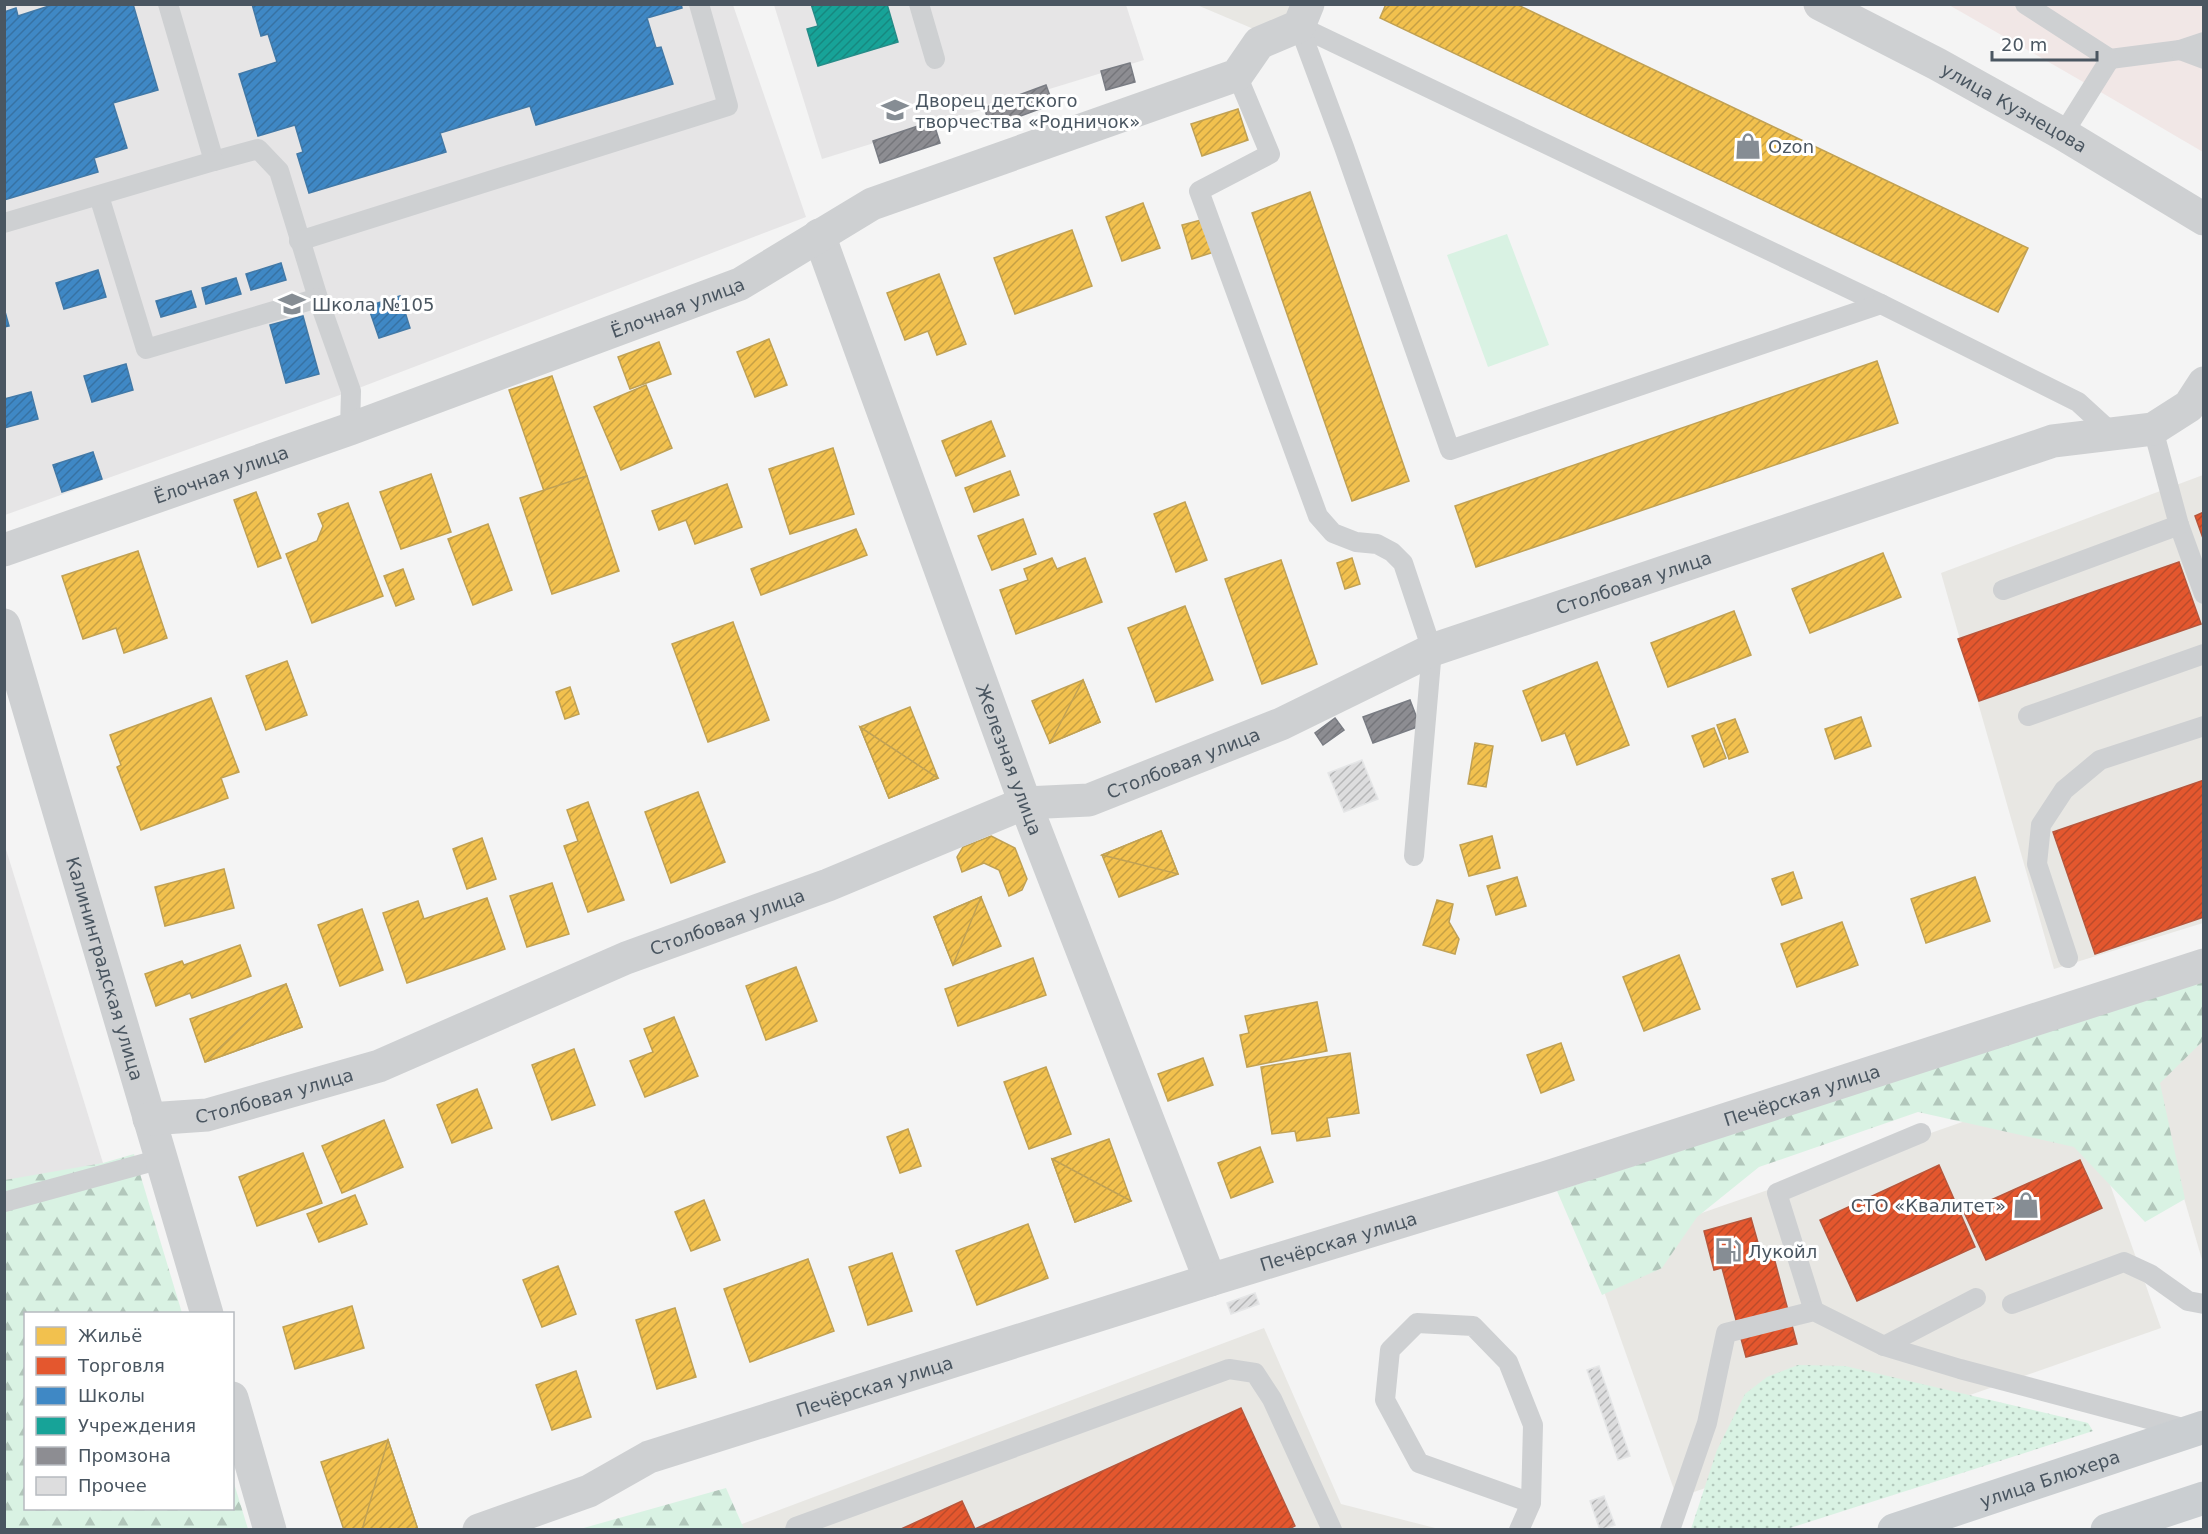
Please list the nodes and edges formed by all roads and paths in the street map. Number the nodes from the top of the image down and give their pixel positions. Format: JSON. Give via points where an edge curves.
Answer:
{"nodes":[{"id":1,"x":168,"y":4,"type":"edge"},
{"id":2,"x":699,"y":4,"type":"edge"},
{"id":3,"x":919,"y":4,"type":"edge"},
{"id":4,"x":1820,"y":4,"type":"edge"},
{"id":5,"x":2025,"y":4,"type":"edge"},
{"id":6,"x":1303,"y":15,"type":"edge"},
{"id":7,"x":2204,"y":42,"type":"edge"},
{"id":8,"x":2180,"y":50,"type":"junction"},
{"id":9,"x":935,"y":59,"type":"dead end"},
{"id":10,"x":2110,"y":59,"type":"junction"},
{"id":11,"x":2204,"y":59,"type":"edge"},
{"id":12,"x":1237,"y":75,"type":"junction"},
{"id":13,"x":2063,"y":134,"type":"junction"},
{"id":14,"x":214,"y":161,"type":"junction"},
{"id":15,"x":99,"y":195,"type":"junction"},
{"id":16,"x":2204,"y":219,"type":"edge"},
{"id":17,"x":4,"y":223,"type":"edge"},
{"id":18,"x":819,"y":235,"type":"junction"},
{"id":19,"x":299,"y":241,"type":"junction"},
{"id":20,"x":318,"y":298,"type":"junction"},
{"id":21,"x":1881,"y":304,"type":"junction"},
{"id":22,"x":2204,"y":382,"type":"edge"},
{"id":23,"x":350,"y":429,"type":"junction"},
{"id":24,"x":2153,"y":429,"type":"junction"},
{"id":25,"x":2113,"y":434,"type":"junction"},
{"id":26,"x":2179,"y":525,"type":"junction"},
{"id":27,"x":4,"y":550,"type":"edge"},
{"id":28,"x":2003,"y":590,"type":"dead end"},
{"id":29,"x":2204,"y":594,"type":"edge"},
{"id":30,"x":4,"y":625,"type":"edge"},
{"id":31,"x":1432,"y":650,"type":"junction"},
{"id":32,"x":2204,"y":654,"type":"edge"},
{"id":33,"x":2028,"y":716,"type":"dead end"},
{"id":34,"x":2204,"y":726,"type":"edge"},
{"id":35,"x":1025,"y":803,"type":"junction"},
{"id":36,"x":1414,"y":856,"type":"dead end"},
{"id":37,"x":2068,"y":957,"type":"dead end"},
{"id":38,"x":2204,"y":965,"type":"edge"},
{"id":39,"x":149,"y":1119,"type":"junction"},
{"id":40,"x":1921,"y":1133,"type":"dead end"},
{"id":41,"x":161,"y":1159,"type":"junction"},
{"id":42,"x":4,"y":1202,"type":"edge"},
{"id":43,"x":1210,"y":1280,"type":"junction"},
{"id":44,"x":1976,"y":1299,"type":"dead end"},
{"id":45,"x":2012,"y":1304,"type":"dead end"},
{"id":46,"x":2204,"y":1304,"type":"edge"},
{"id":47,"x":1814,"y":1311,"type":"junction"},
{"id":48,"x":206,"y":1312,"type":"edge"},
{"id":49,"x":1884,"y":1346,"type":"junction"},
{"id":50,"x":234,"y":1405,"type":"edge"},
{"id":51,"x":2198,"y":1429,"type":"edge"},
{"id":52,"x":2204,"y":1498,"type":"edge"},
{"id":53,"x":1531,"y":1503,"type":"junction"},
{"id":54,"x":270,"y":1530,"type":"edge"},
{"id":55,"x":479,"y":1530,"type":"edge"},
{"id":56,"x":795,"y":1530,"type":"edge"},
{"id":57,"x":1332,"y":1530,"type":"edge"},
{"id":58,"x":1519,"y":1530,"type":"edge"},
{"id":59,"x":1670,"y":1530,"type":"edge"},
{"id":60,"x":1894,"y":1530,"type":"edge"},
{"id":61,"x":2107,"y":1530,"type":"edge"}],
"edges":[{"from":1,"to":14,"type":"lane"},
{"from":2,"to":19,"type":"lane","via":[[728,106]]},
{"from":3,"to":9,"type":"lane"},
{"from":4,"to":13,"type":"street","name":"улица Кузнецова"},
{"from":5,"to":10,"type":"lane"},
{"from":6,"to":12,"type":"street","via":[[1259,43]]},
{"from":6,"to":21,"type":"lane"},
{"from":6,"to":21,"type":"lane","via":[[1347,158],[1450,450]]},
{"from":7,"to":8,"type":"lane"},
{"from":8,"to":10,"type":"lane"},
{"from":8,"to":11,"type":"lane"},
{"from":10,"to":13,"type":"lane"},
{"from":12,"to":18,"type":"street","name":"Ёлочная улица","via":[[872,204]]},
{"from":12,"to":31,"type":"lane","via":[[1270,154],[1199,191],[1318,516],[1333,533],[1356,542],[1377,544],[1403,563]]},
{"from":13,"to":16,"type":"street","name":"улица Кузнецова"},
{"from":14,"to":15,"type":"lane"},
{"from":14,"to":19,"type":"lane","via":[[258,149],[279,171]]},
{"from":15,"to":17,"type":"lane"},
{"from":15,"to":20,"type":"lane","via":[[146,349]]},
{"from":18,"to":23,"type":"street","name":"Ёлочная улица","via":[[740,284]]},
{"from":18,"to":35,"type":"street","name":"Железная улица"},
{"from":19,"to":20,"type":"lane"},
{"from":20,"to":23,"type":"lane","via":[[351,391]]},
{"from":21,"to":25,"type":"lane","via":[[2078,402]]},
{"from":22,"to":24,"type":"street","name":"Столбовая улица","via":[[2189,406]]},
{"from":23,"to":27,"type":"street","name":"Ёлочная улица"},
{"from":24,"to":25,"type":"street","name":"Столбовая улица"},
{"from":24,"to":26,"type":"lane"},
{"from":25,"to":31,"type":"street","name":"Столбовая улица","via":[[2053,441]]},
{"from":26,"to":28,"type":"lane"},
{"from":26,"to":29,"type":"lane"},
{"from":30,"to":39,"type":"street","name":"Калининградская улица"},
{"from":31,"to":35,"type":"street","name":"Столбовая улица","via":[[1281,724],[1089,800]]},
{"from":31,"to":36,"type":"lane"},
{"from":32,"to":33,"type":"lane"},
{"from":34,"to":37,"type":"lane","via":[[2100,760],[2064,790],[2041,825],[2037,864]]},
{"from":35,"to":39,"type":"street","name":"Столбовая улица","via":[[828,885],[626,958],[379,1066],[207,1115]]},
{"from":35,"to":43,"type":"street","name":"Железная улица"},
{"from":38,"to":43,"type":"street","name":"Печёрская улица","via":[[1556,1175]]},
{"from":39,"to":41,"type":"street","name":"Калининградская улица"},
{"from":40,"to":47,"type":"lane","via":[[1777,1193]]},
{"from":41,"to":42,"type":"lane"},
{"from":41,"to":48,"type":"street","name":"Калининградская улица"},
{"from":43,"to":55,"type":"street","name":"Печёрская улица","via":[[649,1457],[589,1491]]},
{"from":44,"to":49,"type":"lane"},
{"from":45,"to":46,"type":"lane","via":[[2124,1262],[2150,1274],[2188,1301]]},
{"from":47,"to":49,"type":"lane"},
{"from":47,"to":59,"type":"lane","via":[[1726,1333],[1707,1423]]},
{"from":49,"to":51,"type":"lane"},
{"from":50,"to":54,"type":"street"},
{"from":51,"to":60,"type":"main road","name":"улица Блюхера"},
{"from":52,"to":61,"type":"main road"},
{"from":53,"to":53,"type":"lane","via":[[1533,1425],[1508,1362],[1473,1326],[1417,1323],[1390,1350],[1385,1400],[1419,1463]]},
{"from":53,"to":58,"type":"lane"},
{"from":56,"to":57,"type":"lane","via":[[1229,1369],[1255,1373],[1272,1399]]}]}
